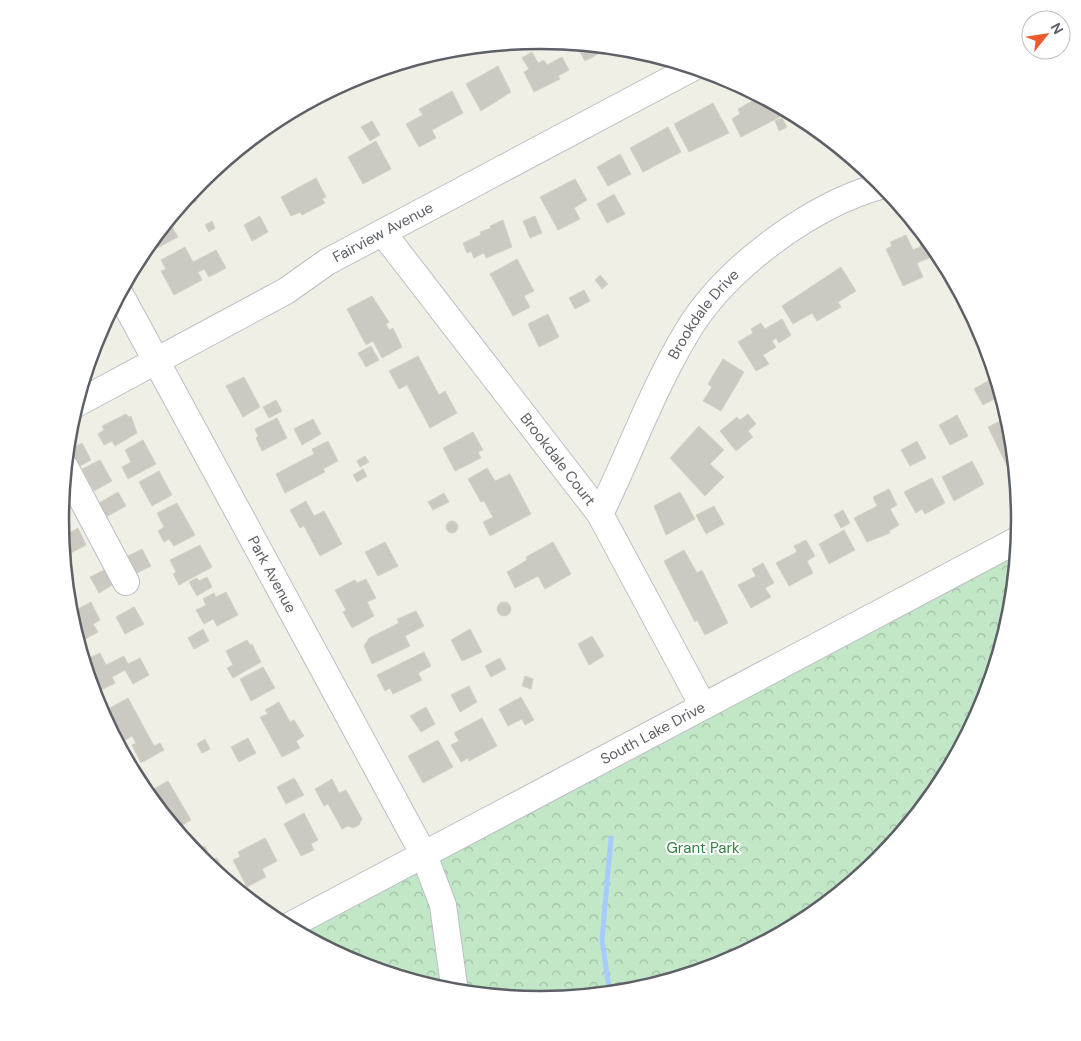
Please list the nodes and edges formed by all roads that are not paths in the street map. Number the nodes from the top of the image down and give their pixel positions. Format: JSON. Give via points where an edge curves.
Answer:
{"nodes":[{"id":1,"x":685,"y":72,"type":"edge"},
{"id":2,"x":875,"y":188,"type":"edge"},
{"id":3,"x":383,"y":233,"type":"junction"},
{"id":4,"x":123,"y":300,"type":"edge"},
{"id":5,"x":156,"y":361,"type":"junction"},
{"id":6,"x":85,"y":399,"type":"edge"},
{"id":7,"x":71,"y":479,"type":"edge"},
{"id":8,"x":600,"y":514,"type":"junction"},
{"id":9,"x":1011,"y":543,"type":"edge"},
{"id":10,"x":126,"y":582,"type":"dead end"},
{"id":11,"x":703,"y":706,"type":"junction"},
{"id":12,"x":424,"y":855,"type":"junction"},
{"id":13,"x":295,"y":923,"type":"edge"},
{"id":14,"x":455,"y":984,"type":"edge"}],
"edges":[{"from":1,"to":3,"type":"street","name":"Fairview Avenue"},
{"from":2,"to":8,"type":"street","name":"Brookdale Drive","via":[[827,207],[791,228],[766,246],[721,288],[688,330],[655,390]]},
{"from":3,"to":5,"type":"street","name":"Fairview Avenue","via":[[327,262],[286,292]]},
{"from":3,"to":8,"type":"street","name":"Brookdale Court"},
{"from":4,"to":5,"type":"street","name":"Park Avenue"},
{"from":5,"to":6,"type":"street","name":"Fairview Avenue"},
{"from":5,"to":12,"type":"street","name":"Park Avenue"},
{"from":7,"to":10,"type":"street"},
{"from":8,"to":11,"type":"street","name":"Brookdale Court"},
{"from":9,"to":11,"type":"street","name":"South Lake Drive"},
{"from":11,"to":12,"type":"street","name":"South Lake Drive"},
{"from":12,"to":13,"type":"street","name":"South Lake Drive"},
{"from":12,"to":14,"type":"street","name":"Park Avenue","via":[[443,905]]}]}
